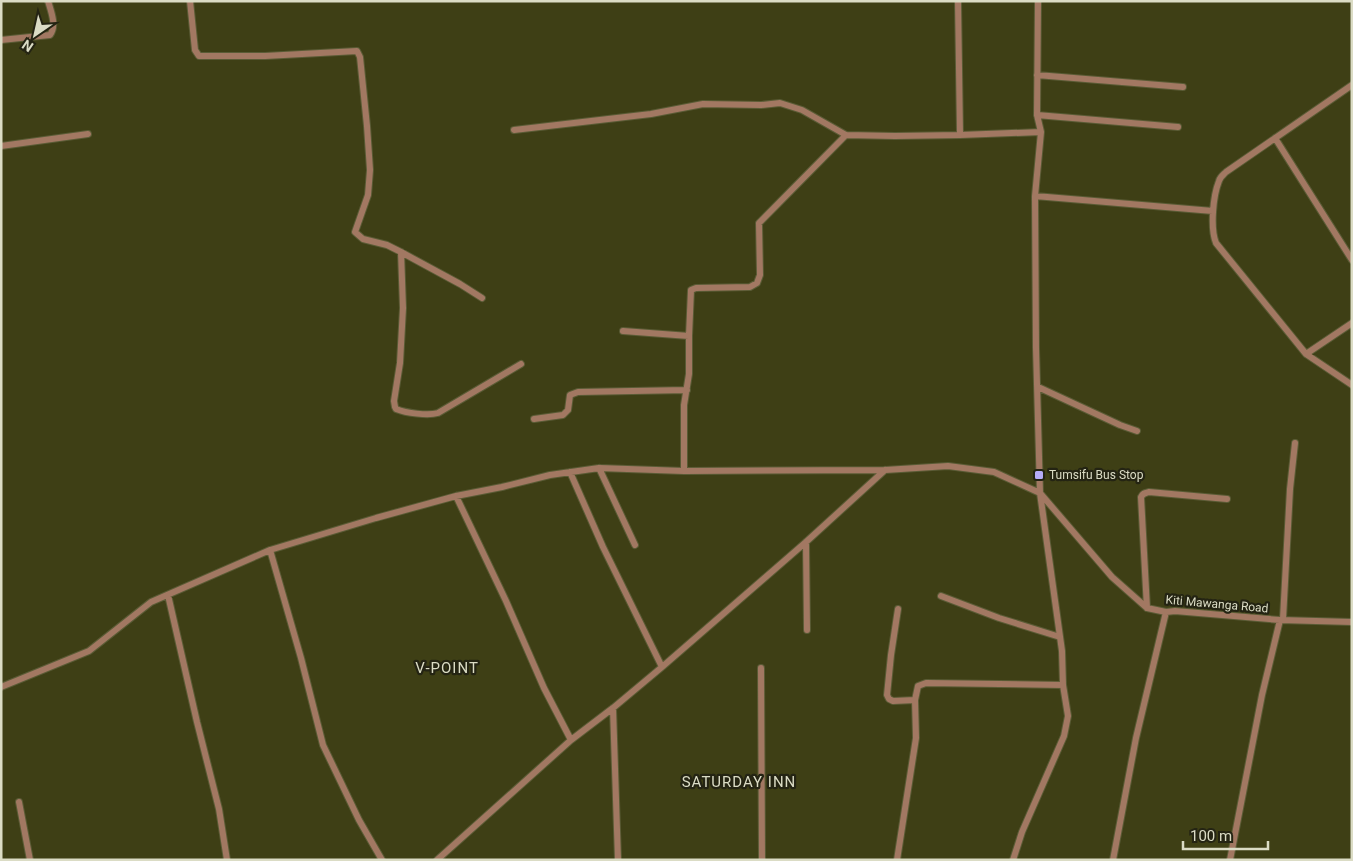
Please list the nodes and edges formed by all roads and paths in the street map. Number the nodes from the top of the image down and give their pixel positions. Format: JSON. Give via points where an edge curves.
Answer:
{"nodes":[{"id":1,"x":48,"y":1,"type":"edge"},
{"id":2,"x":190,"y":1,"type":"edge"},
{"id":3,"x":958,"y":1,"type":"edge"},
{"id":4,"x":1038,"y":1,"type":"edge"},
{"id":5,"x":1,"y":40,"type":"edge"},
{"id":6,"x":1037,"y":75,"type":"junction"},
{"id":7,"x":1352,"y":85,"type":"edge"},
{"id":8,"x":1183,"y":87,"type":"dead end"},
{"id":9,"x":1037,"y":115,"type":"junction"},
{"id":10,"x":1178,"y":127,"type":"dead end"},
{"id":11,"x":514,"y":130,"type":"dead end"},
{"id":12,"x":1040,"y":132,"type":"junction"},
{"id":13,"x":88,"y":134,"type":"dead end"},
{"id":14,"x":846,"y":135,"type":"junction"},
{"id":15,"x":960,"y":135,"type":"junction"},
{"id":16,"x":1275,"y":138,"type":"junction"},
{"id":17,"x":1,"y":146,"type":"edge"},
{"id":18,"x":1036,"y":196,"type":"junction"},
{"id":19,"x":1213,"y":211,"type":"junction"},
{"id":20,"x":400,"y":252,"type":"junction"},
{"id":21,"x":1352,"y":260,"type":"edge"},
{"id":22,"x":482,"y":298,"type":"dead end"},
{"id":23,"x":1352,"y":323,"type":"edge"},
{"id":24,"x":623,"y":331,"type":"dead end"},
{"id":25,"x":689,"y":336,"type":"junction"},
{"id":26,"x":1306,"y":354,"type":"junction"},
{"id":27,"x":521,"y":364,"type":"dead end"},
{"id":28,"x":1352,"y":385,"type":"edge"},
{"id":29,"x":1038,"y":386,"type":"junction"},
{"id":30,"x":687,"y":390,"type":"junction"},
{"id":31,"x":534,"y":419,"type":"dead end"},
{"id":32,"x":1137,"y":431,"type":"dead end"},
{"id":33,"x":1295,"y":443,"type":"dead end"},
{"id":34,"x":599,"y":468,"type":"junction"},
{"id":35,"x":885,"y":470,"type":"junction"},
{"id":36,"x":684,"y":471,"type":"junction"},
{"id":37,"x":570,"y":472,"type":"junction"},
{"id":38,"x":1040,"y":493,"type":"junction"},
{"id":39,"x":456,"y":496,"type":"junction"},
{"id":40,"x":1227,"y":499,"type":"dead end"},
{"id":41,"x":806,"y":542,"type":"junction"},
{"id":42,"x":635,"y":545,"type":"dead end"},
{"id":43,"x":270,"y":550,"type":"junction"},
{"id":44,"x":168,"y":595,"type":"junction"},
{"id":45,"x":942,"y":596,"type":"dead end"},
{"id":46,"x":898,"y":608,"type":"dead end"},
{"id":47,"x":1147,"y":608,"type":"junction"},
{"id":48,"x":1166,"y":612,"type":"junction"},
{"id":49,"x":1281,"y":620,"type":"junction"},
{"id":50,"x":1352,"y":622,"type":"edge"},
{"id":51,"x":807,"y":630,"type":"dead end"},
{"id":52,"x":1060,"y":637,"type":"junction"},
{"id":53,"x":662,"y":667,"type":"junction"},
{"id":54,"x":761,"y":668,"type":"dead end"},
{"id":55,"x":1063,"y":685,"type":"junction"},
{"id":56,"x":1,"y":687,"type":"edge"},
{"id":57,"x":916,"y":700,"type":"junction"},
{"id":58,"x":613,"y":708,"type":"junction"},
{"id":59,"x":571,"y":740,"type":"junction"},
{"id":60,"x":19,"y":802,"type":"dead end"},
{"id":61,"x":30,"y":860,"type":"edge"},
{"id":62,"x":227,"y":860,"type":"edge"},
{"id":63,"x":382,"y":860,"type":"edge"},
{"id":64,"x":436,"y":860,"type":"edge"},
{"id":65,"x":618,"y":860,"type":"edge"},
{"id":66,"x":762,"y":860,"type":"edge"},
{"id":67,"x":897,"y":860,"type":"edge"},
{"id":68,"x":1013,"y":860,"type":"edge"},
{"id":69,"x":1113,"y":860,"type":"edge"},
{"id":70,"x":1230,"y":860,"type":"edge"}],
"edges":[{"from":1,"to":5,"type":"street","via":[[53,25],[50,36]]},
{"from":2,"to":20,"type":"street","via":[[195,50],[199,56],[357,51],[368,126],[370,170],[368,195],[355,232],[364,239]]},
{"from":3,"to":15,"type":"street"},
{"from":4,"to":6,"type":"street"},
{"from":6,"to":8,"type":"street"},
{"from":6,"to":9,"type":"street"},
{"from":7,"to":16,"type":"street"},
{"from":9,"to":10,"type":"street"},
{"from":9,"to":12,"type":"street"},
{"from":11,"to":14,"type":"street","via":[[651,114],[703,104],[780,103],[802,110]]},
{"from":12,"to":15,"type":"street"},
{"from":12,"to":18,"type":"street"},
{"from":13,"to":17,"type":"street"},
{"from":14,"to":15,"type":"street"},
{"from":14,"to":25,"type":"street","via":[[759,223],[760,275],[757,283],[750,287],[691,290]]},
{"from":16,"to":19,"type":"street","via":[[1219,178]]},
{"from":16,"to":21,"type":"street"},
{"from":18,"to":19,"type":"street"},
{"from":18,"to":29,"type":"street"},
{"from":19,"to":26,"type":"street","via":[[1216,243]]},
{"from":20,"to":22,"type":"street"},
{"from":20,"to":27,"type":"street","via":[[403,308],[396,409],[433,415]]},
{"from":23,"to":26,"type":"street"},
{"from":24,"to":25,"type":"street"},
{"from":25,"to":30,"type":"street"},
{"from":26,"to":28,"type":"street"},
{"from":29,"to":32,"type":"street"},
{"from":29,"to":38,"type":"street"},
{"from":30,"to":31,"type":"street","via":[[578,392],[570,395],[568,410],[563,415]]},
{"from":30,"to":36,"type":"street"},
{"from":33,"to":49,"type":"street"},
{"from":34,"to":36,"type":"street"},
{"from":34,"to":37,"type":"street"},
{"from":34,"to":42,"type":"street"},
{"from":35,"to":36,"type":"street"},
{"from":35,"to":38,"type":"street","via":[[948,466],[994,472]]},
{"from":35,"to":41,"type":"street"},
{"from":37,"to":39,"type":"street"},
{"from":37,"to":53,"type":"street"},
{"from":38,"to":47,"type":"street","name":"Kiti Mawanga Road","via":[[1112,577]]},
{"from":38,"to":52,"type":"street"},
{"from":39,"to":43,"type":"street"},
{"from":39,"to":59,"type":"street"},
{"from":40,"to":47,"type":"street","via":[[1142,494]]},
{"from":41,"to":51,"type":"street"},
{"from":41,"to":53,"type":"street"},
{"from":43,"to":44,"type":"street"},
{"from":43,"to":63,"type":"street","via":[[322,745]]},
{"from":44,"to":56,"type":"street","via":[[151,602],[89,651]]},
{"from":44,"to":62,"type":"street","via":[[219,809]]},
{"from":45,"to":52,"type":"street"},
{"from":46,"to":57,"type":"street","via":[[887,695],[893,701]]},
{"from":47,"to":48,"type":"street","name":"Kiti Mawanga Road"},
{"from":48,"to":49,"type":"street","name":"Kiti Mawanga Road"},
{"from":48,"to":69,"type":"street"},
{"from":49,"to":50,"type":"street","name":"Kiti Mawanga Road"},
{"from":49,"to":70,"type":"street","via":[[1262,695]]},
{"from":52,"to":55,"type":"street"},
{"from":53,"to":58,"type":"street"},
{"from":54,"to":66,"type":"street"},
{"from":55,"to":57,"type":"street","via":[[926,683],[918,686]]},
{"from":55,"to":68,"type":"street","via":[[1068,716],[1065,730]]},
{"from":57,"to":67,"type":"street","via":[[916,738]]},
{"from":58,"to":59,"type":"street"},
{"from":58,"to":65,"type":"street"},
{"from":59,"to":64,"type":"street"},
{"from":60,"to":61,"type":"street"}]}
